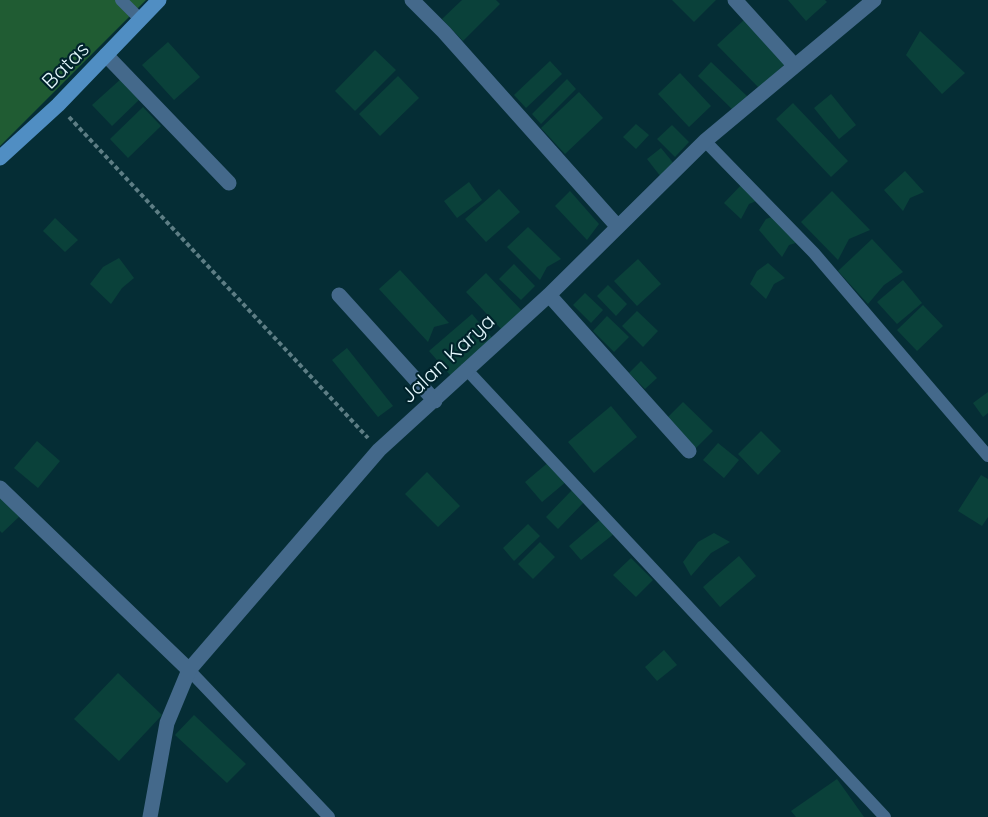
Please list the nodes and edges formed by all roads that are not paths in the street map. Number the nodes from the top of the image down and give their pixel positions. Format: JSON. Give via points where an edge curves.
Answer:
{"nodes":[{"id":1,"x":121,"y":0,"type":"edge"},
{"id":2,"x":159,"y":0,"type":"edge"},
{"id":3,"x":412,"y":0,"type":"edge"},
{"id":4,"x":735,"y":0,"type":"edge"},
{"id":5,"x":874,"y":0,"type":"edge"},
{"id":6,"x":140,"y":20,"type":"junction"},
{"id":7,"x":106,"y":55,"type":"junction"},
{"id":8,"x":794,"y":65,"type":"junction"},
{"id":9,"x":705,"y":141,"type":"junction"},
{"id":10,"x":0,"y":158,"type":"edge"},
{"id":11,"x":229,"y":183,"type":"dead end"},
{"id":12,"x":618,"y":227,"type":"junction"},
{"id":13,"x":339,"y":295,"type":"dead end"},
{"id":14,"x":549,"y":295,"type":"junction"},
{"id":15,"x":466,"y":369,"type":"junction"},
{"id":16,"x":435,"y":401,"type":"junction"},
{"id":17,"x":689,"y":452,"type":"dead end"},
{"id":18,"x":988,"y":456,"type":"edge"},
{"id":19,"x":0,"y":488,"type":"edge"},
{"id":20,"x":189,"y":670,"type":"junction"},
{"id":21,"x":150,"y":817,"type":"edge"},
{"id":22,"x":329,"y":817,"type":"edge"},
{"id":23,"x":885,"y":817,"type":"edge"}],
"edges":[{"from":1,"to":6,"type":"lane"},
{"from":2,"to":6,"type":"street","name":"Batas"},
{"from":3,"to":12,"type":"street"},
{"from":4,"to":8,"type":"street"},
{"from":5,"to":8,"type":"street","name":"Jalan Karya"},
{"from":6,"to":7,"type":"street","name":"Batas"},
{"from":7,"to":10,"type":"street","name":"Batas"},
{"from":7,"to":11,"type":"street"},
{"from":8,"to":9,"type":"street","name":"Jalan Karya"},
{"from":9,"to":12,"type":"street","name":"Jalan Karya"},
{"from":9,"to":18,"type":"lane","via":[[814,253]]},
{"from":12,"to":14,"type":"street","name":"Jalan Karya"},
{"from":13,"to":16,"type":"street"},
{"from":14,"to":15,"type":"street","name":"Jalan Karya"},
{"from":14,"to":17,"type":"street"},
{"from":15,"to":16,"type":"street","name":"Jalan Karya"},
{"from":15,"to":23,"type":"lane"},
{"from":16,"to":20,"type":"street","name":"Jalan Karya","via":[[379,450]]},
{"from":19,"to":20,"type":"street"},
{"from":20,"to":21,"type":"street","name":"Jalan Karya","via":[[167,723]]},
{"from":20,"to":22,"type":"lane"}]}
